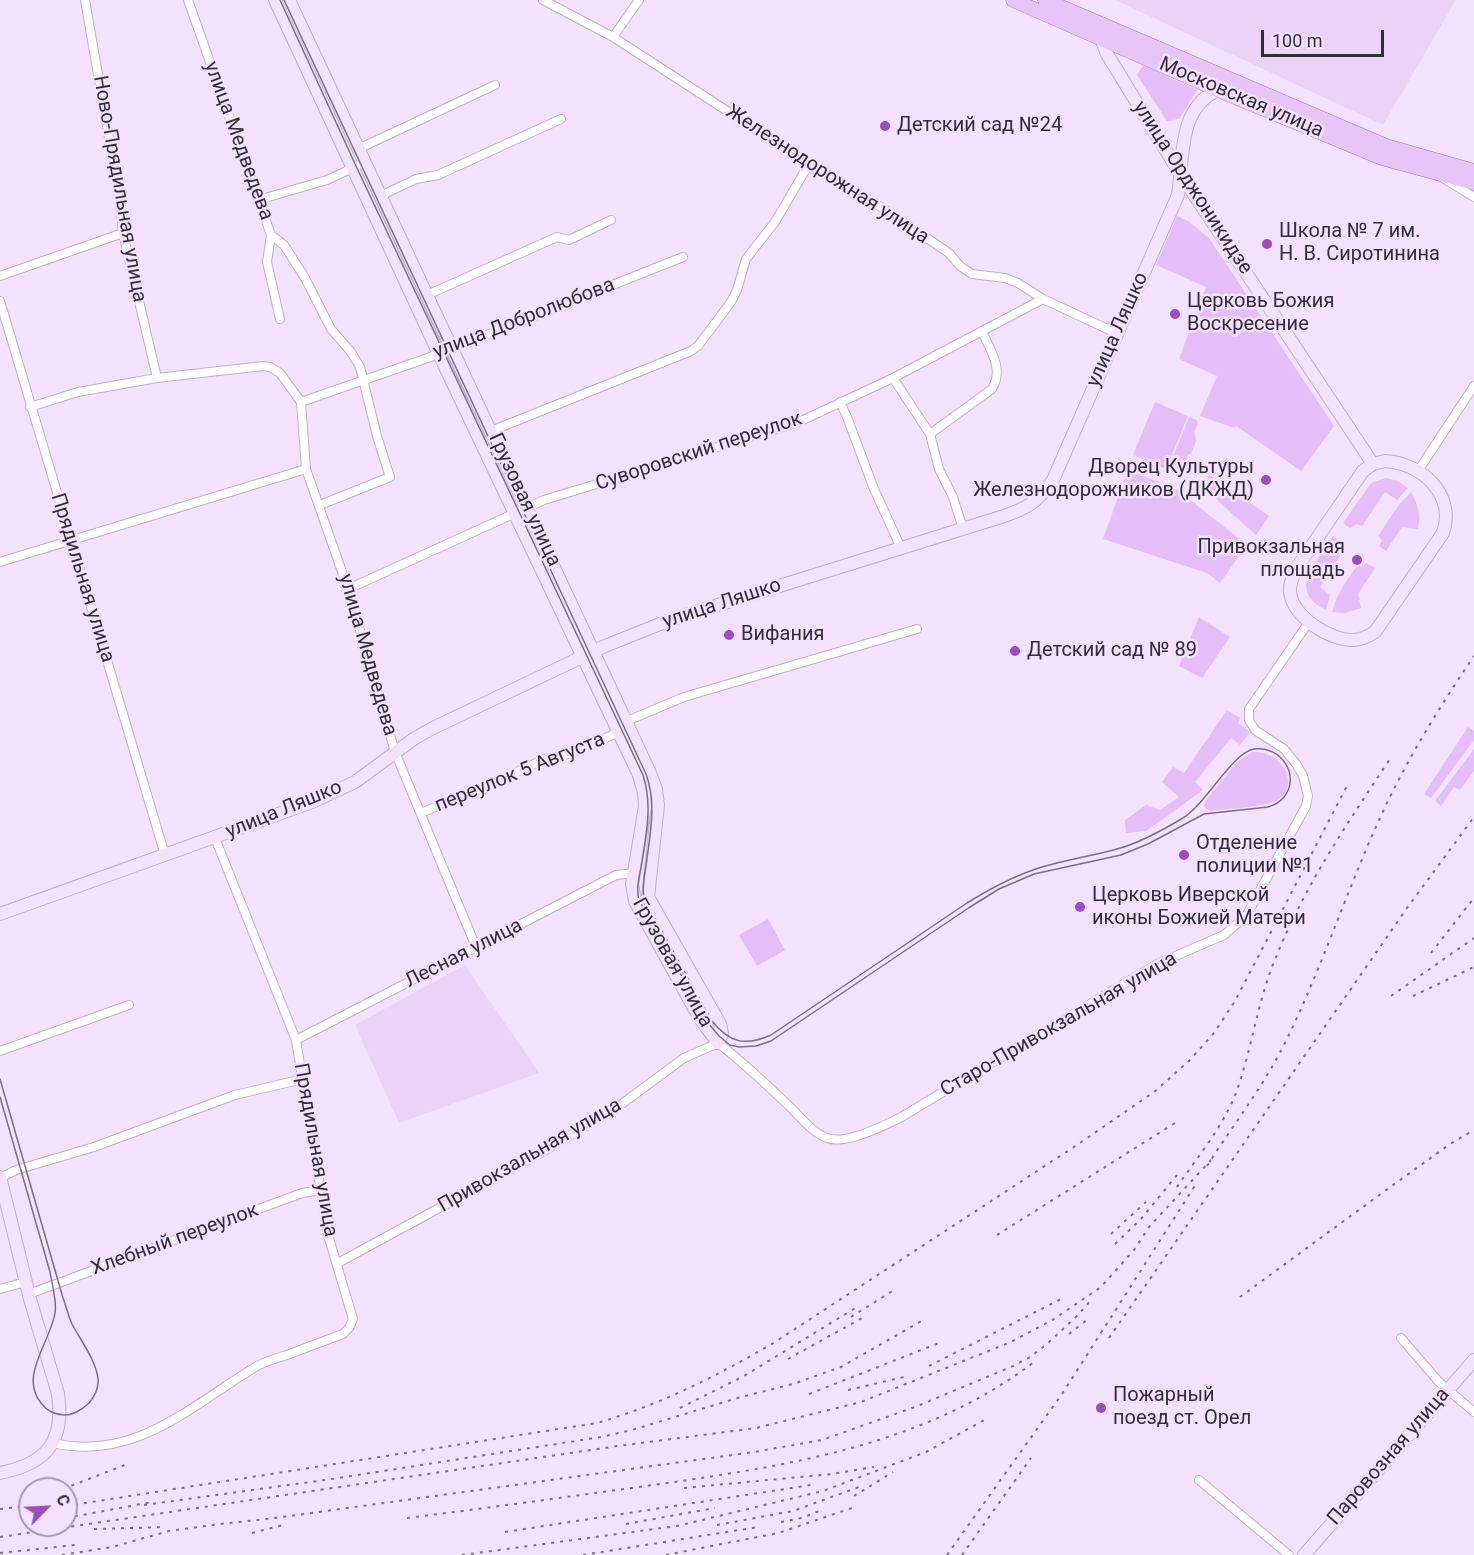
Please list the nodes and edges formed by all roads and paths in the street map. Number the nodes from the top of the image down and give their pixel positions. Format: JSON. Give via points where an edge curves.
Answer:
{"nodes":[{"id":1,"x":85,"y":0,"type":"edge"},
{"id":2,"x":188,"y":0,"type":"edge"},
{"id":3,"x":275,"y":0,"type":"edge"},
{"id":4,"x":288,"y":0,"type":"edge"},
{"id":5,"x":543,"y":0,"type":"edge"},
{"id":6,"x":639,"y":0,"type":"edge"},
{"id":7,"x":1013,"y":0,"type":"edge"},
{"id":8,"x":1045,"y":0,"type":"edge"},
{"id":9,"x":1103,"y":34,"type":"junction"},
{"id":10,"x":613,"y":37,"type":"junction"},
{"id":11,"x":495,"y":85,"type":"dead end"},
{"id":12,"x":1218,"y":90,"type":"junction"},
{"id":13,"x":561,"y":119,"type":"dead end"},
{"id":14,"x":358,"y":149,"type":"junction"},
{"id":15,"x":364,"y":163,"type":"junction"},
{"id":16,"x":809,"y":164,"type":"junction"},
{"id":17,"x":352,"y":168,"type":"junction"},
{"id":18,"x":1474,"y":171,"type":"edge"},
{"id":19,"x":1435,"y":174,"type":"junction"},
{"id":20,"x":1181,"y":175,"type":"junction"},
{"id":21,"x":1474,"y":183,"type":"edge"},
{"id":22,"x":380,"y":196,"type":"junction"},
{"id":23,"x":1474,"y":197,"type":"edge"},
{"id":24,"x":258,"y":200,"type":"junction"},
{"id":25,"x":611,"y":220,"type":"dead end"},
{"id":26,"x":123,"y":233,"type":"junction"},
{"id":27,"x":272,"y":235,"type":"junction"},
{"id":28,"x":683,"y":257,"type":"dead end"},
{"id":29,"x":0,"y":276,"type":"edge"},
{"id":30,"x":427,"y":295,"type":"junction"},
{"id":31,"x":1043,"y":299,"type":"junction"},
{"id":32,"x":0,"y":301,"type":"edge"},
{"id":33,"x":280,"y":319,"type":"dead end"},
{"id":34,"x":982,"y":333,"type":"junction"},
{"id":35,"x":1116,"y":333,"type":"junction"},
{"id":36,"x":452,"y":349,"type":"junction"},
{"id":37,"x":439,"y":354,"type":"junction"},
{"id":38,"x":157,"y":378,"type":"junction"},
{"id":39,"x":893,"y":378,"type":"junction"},
{"id":40,"x":363,"y":379,"type":"junction"},
{"id":41,"x":1474,"y":386,"type":"edge"},
{"id":42,"x":301,"y":402,"type":"junction"},
{"id":43,"x":840,"y":402,"type":"junction"},
{"id":44,"x":30,"y":407,"type":"junction"},
{"id":45,"x":491,"y":431,"type":"junction"},
{"id":46,"x":930,"y":434,"type":"junction"},
{"id":47,"x":1373,"y":464,"type":"junction"},
{"id":48,"x":306,"y":469,"type":"junction"},
{"id":49,"x":1418,"y":471,"type":"junction"},
{"id":50,"x":320,"y":505,"type":"junction"},
{"id":51,"x":527,"y":507,"type":"junction"},
{"id":52,"x":514,"y":513,"type":"junction"},
{"id":53,"x":963,"y":529,"type":"junction"},
{"id":54,"x":70,"y":541,"type":"junction"},
{"id":55,"x":901,"y":548,"type":"junction"},
{"id":56,"x":0,"y":562,"type":"edge"},
{"id":57,"x":348,"y":589,"type":"junction"},
{"id":58,"x":1309,"y":622,"type":"junction"},
{"id":59,"x":917,"y":629,"type":"dead end"},
{"id":60,"x":595,"y":651,"type":"junction"},
{"id":61,"x":583,"y":657,"type":"junction"},
{"id":62,"x":627,"y":721,"type":"junction"},
{"id":63,"x":619,"y":732,"type":"junction"},
{"id":64,"x":395,"y":752,"type":"junction"},
{"id":65,"x":421,"y":813,"type":"junction"},
{"id":66,"x":215,"y":837,"type":"junction"},
{"id":67,"x":165,"y":855,"type":"junction"},
{"id":68,"x":634,"y":873,"type":"junction"},
{"id":69,"x":0,"y":914,"type":"edge"},
{"id":70,"x":476,"y":947,"type":"junction"},
{"id":71,"x":129,"y":1005,"type":"dead end"},
{"id":72,"x":296,"y":1040,"type":"junction"},
{"id":73,"x":718,"y":1042,"type":"junction"},
{"id":74,"x":0,"y":1051,"type":"edge"},
{"id":75,"x":303,"y":1079,"type":"junction"},
{"id":76,"x":0,"y":1178,"type":"edge"},
{"id":77,"x":321,"y":1190,"type":"junction"},
{"id":78,"x":338,"y":1263,"type":"junction"},
{"id":79,"x":27,"y":1288,"type":"junction"},
{"id":80,"x":0,"y":1289,"type":"edge"},
{"id":81,"x":1401,"y":1338,"type":"dead end"},
{"id":82,"x":1474,"y":1360,"type":"edge"},
{"id":83,"x":1448,"y":1389,"type":"junction"},
{"id":84,"x":1474,"y":1412,"type":"edge"},
{"id":85,"x":53,"y":1443,"type":"junction"},
{"id":86,"x":0,"y":1473,"type":"edge"},
{"id":87,"x":1199,"y":1480,"type":"dead end"},
{"id":88,"x":1289,"y":1555,"type":"edge"},
{"id":89,"x":1304,"y":1555,"type":"edge"}],
"edges":[{"from":1,"to":26,"type":"street","name":"Ново-Прядильная улица"},
{"from":2,"to":24,"type":"street","name":"улица Медведева"},
{"from":3,"to":17,"type":"street","name":"Грузовая улица"},
{"from":4,"to":14,"type":"street","name":"Грузовая улица"},
{"from":5,"to":10,"type":"street","name":"Железнодорожная улица"},
{"from":6,"to":10,"type":"street"},
{"from":7,"to":9,"type":"main road","name":"Московская улица"},
{"from":8,"to":9,"type":"main road","name":"Московская улица"},
{"from":9,"to":12,"type":"main road","name":"Московская улица"},
{"from":9,"to":18,"type":"main road","name":"Московская улица","via":[[1386,146]]},
{"from":9,"to":20,"type":"street","name":"улица Орджоникидзе","via":[[1107,54]]},
{"from":10,"to":16,"type":"street","name":"Железнодорожная улица"},
{"from":11,"to":14,"type":"street"},
{"from":12,"to":19,"type":"main road","name":"Московская улица","via":[[1382,158]]},
{"from":12,"to":20,"type":"street","name":"улица Ляшко","via":[[1201,102],[1186,127]]},
{"from":13,"to":22,"type":"street","via":[[438,175],[416,179]]},
{"from":14,"to":15,"type":"street","name":"Грузовая улица"},
{"from":15,"to":17,"type":"street"},
{"from":15,"to":22,"type":"street","name":"Грузовая улица"},
{"from":16,"to":31,"type":"street","name":"Железнодорожная улица","via":[[949,253],[972,274],[1005,278]]},
{"from":16,"to":45,"type":"street","via":[[776,222],[746,259],[731,302],[698,346]]},
{"from":17,"to":24,"type":"street","via":[[327,180]]},
{"from":17,"to":37,"type":"street","name":"Грузовая улица"},
{"from":19,"to":21,"type":"main road","name":"Московская улица"},
{"from":19,"to":23,"type":"street"},
{"from":20,"to":35,"type":"street","name":"улица Ляшко","via":[[1178,195]]},
{"from":20,"to":47,"type":"street","name":"улица Орджоникидзе"},
{"from":22,"to":30,"type":"street","name":"Грузовая улица"},
{"from":24,"to":27,"type":"street","name":"улица Медведева"},
{"from":25,"to":30,"type":"street","via":[[569,240],[557,237]]},
{"from":26,"to":29,"type":"street"},
{"from":26,"to":38,"type":"street","name":"Ново-Прядильная улица"},
{"from":27,"to":33,"type":"street","name":"улица Медведева","via":[[267,262]]},
{"from":27,"to":40,"type":"street","via":[[284,245],[305,278],[331,329],[356,359]]},
{"from":28,"to":36,"type":"street","name":"улица Добролюбова"},
{"from":30,"to":36,"type":"street","name":"Грузовая улица"},
{"from":31,"to":34,"type":"street","name":"Суворовский переулок"},
{"from":31,"to":35,"type":"street","name":"Железнодорожная улица"},
{"from":32,"to":44,"type":"street","name":"Прядильная улица"},
{"from":34,"to":39,"type":"street","name":"Суворовский переулок"},
{"from":34,"to":46,"type":"street","via":[[996,361],[996,382],[992,389]]},
{"from":35,"to":53,"type":"street","name":"улица Ляшко","via":[[1044,493],[1029,506]]},
{"from":36,"to":37,"type":"street","name":"улица Добролюбова"},
{"from":36,"to":45,"type":"street","name":"Грузовая улица"},
{"from":37,"to":40,"type":"street","name":"улица Добролюбова"},
{"from":37,"to":52,"type":"street","name":"Грузовая улица"},
{"from":38,"to":42,"type":"street","via":[[270,367],[280,373]]},
{"from":38,"to":44,"type":"street","via":[[78,392]]},
{"from":39,"to":43,"type":"street","name":"Суворовский переулок"},
{"from":39,"to":46,"type":"street"},
{"from":40,"to":42,"type":"street","name":"улица Добролюбова"},
{"from":40,"to":50,"type":"street","via":[[390,477]]},
{"from":41,"to":49,"type":"street"},
{"from":42,"to":48,"type":"street","name":"улица Медведева"},
{"from":43,"to":51,"type":"street","name":"Суворовский переулок","via":[[799,422]]},
{"from":43,"to":55,"type":"street"},
{"from":44,"to":54,"type":"street","name":"Прядильная улица"},
{"from":45,"to":51,"type":"street","name":"Грузовая улица"},
{"from":46,"to":53,"type":"street"},
{"from":47,"to":49,"type":"street","via":[[1396,462]]},
{"from":47,"to":58,"type":"street","via":[[1364,471],[1292,579],[1292,601]]},
{"from":48,"to":50,"type":"street","name":"улица Медведева"},
{"from":48,"to":54,"type":"street"},
{"from":49,"to":58,"type":"street","via":[[1436,488],[1447,522],[1380,626],[1370,636],[1346,639]]},
{"from":50,"to":57,"type":"street","name":"улица Медведева"},
{"from":51,"to":52,"type":"street","name":"Суворовский переулок"},
{"from":51,"to":60,"type":"street","name":"Грузовая улица"},
{"from":52,"to":57,"type":"street","name":"Суворовский переулок"},
{"from":52,"to":61,"type":"street","name":"Грузовая улица"},
{"from":53,"to":55,"type":"street","name":"улица Ляшко"},
{"from":54,"to":56,"type":"street"},
{"from":54,"to":67,"type":"street","name":"Прядильная улица"},
{"from":55,"to":60,"type":"street","name":"улица Ляшко","via":[[670,620]]},
{"from":57,"to":64,"type":"street","name":"улица Медведева"},
{"from":58,"to":73,"type":"street","name":"Старо-Привокзальная улица","via":[[1249,709],[1249,720],[1255,730],[1291,757],[1303,776],[1306,806],[1253,907],[1224,935],[1157,964],[898,1119],[842,1139],[826,1138],[812,1128]]},
{"from":59,"to":62,"type":"street","name":"переулок 5 Августа","via":[[684,697]]},
{"from":60,"to":61,"type":"street","name":"улица Ляшко"},
{"from":60,"to":62,"type":"street","name":"Грузовая улица"},
{"from":61,"to":63,"type":"street","name":"Грузовая улица"},
{"from":61,"to":64,"type":"street","name":"улица Ляшко","via":[[433,728]]},
{"from":62,"to":73,"type":"street","name":"Грузовая улица","via":[[657,797],[648,897],[720,1024]]},
{"from":63,"to":65,"type":"street","name":"переулок 5 Августа","via":[[572,753],[545,759]]},
{"from":63,"to":68,"type":"street","name":"Грузовая улица","via":[[644,793]]},
{"from":64,"to":65,"type":"street","name":"улица Медведева"},
{"from":64,"to":66,"type":"street","name":"улица Ляшко","via":[[334,793]]},
{"from":65,"to":70,"type":"street","name":"улица Медведева"},
{"from":66,"to":67,"type":"street","name":"улица Ляшко"},
{"from":66,"to":72,"type":"street","name":"Прядильная улица"},
{"from":67,"to":69,"type":"street","name":"улица Ляшко"},
{"from":68,"to":70,"type":"street","name":"Лесная улица","via":[[616,875]]},
{"from":68,"to":73,"type":"street","name":"Грузовая улица","via":[[632,893],[638,910],[699,1017]]},
{"from":70,"to":72,"type":"street","name":"Лесная улица"},
{"from":71,"to":74,"type":"street"},
{"from":72,"to":75,"type":"street","name":"Прядильная улица"},
{"from":73,"to":78,"type":"street","name":"Привокзальная улица","via":[[684,1058],[615,1109],[544,1151]]},
{"from":75,"to":76,"type":"street","via":[[235,1095]]},
{"from":75,"to":77,"type":"street","name":"Прядильная улица"},
{"from":76,"to":79,"type":"street"},
{"from":77,"to":78,"type":"street","name":"Прядильная улица","via":[[328,1235]]},
{"from":77,"to":79,"type":"street","name":"Хлебный переулок","via":[[302,1193]]},
{"from":78,"to":85,"type":"street","name":"Прядильная улица","via":[[353,1319],[343,1334],[259,1365],[195,1408],[135,1438],[94,1447]]},
{"from":79,"to":80,"type":"street","name":"Хлебный переулок"},
{"from":79,"to":85,"type":"street","via":[[58,1394],[60,1414]]},
{"from":81,"to":83,"type":"street"},
{"from":82,"to":83,"type":"street","name":"Паровозная улица"},
{"from":83,"to":84,"type":"street"},
{"from":83,"to":89,"type":"street","name":"Паровозная улица"},
{"from":85,"to":86,"type":"street","via":[[24,1468]]},
{"from":87,"to":88,"type":"street"}]}
